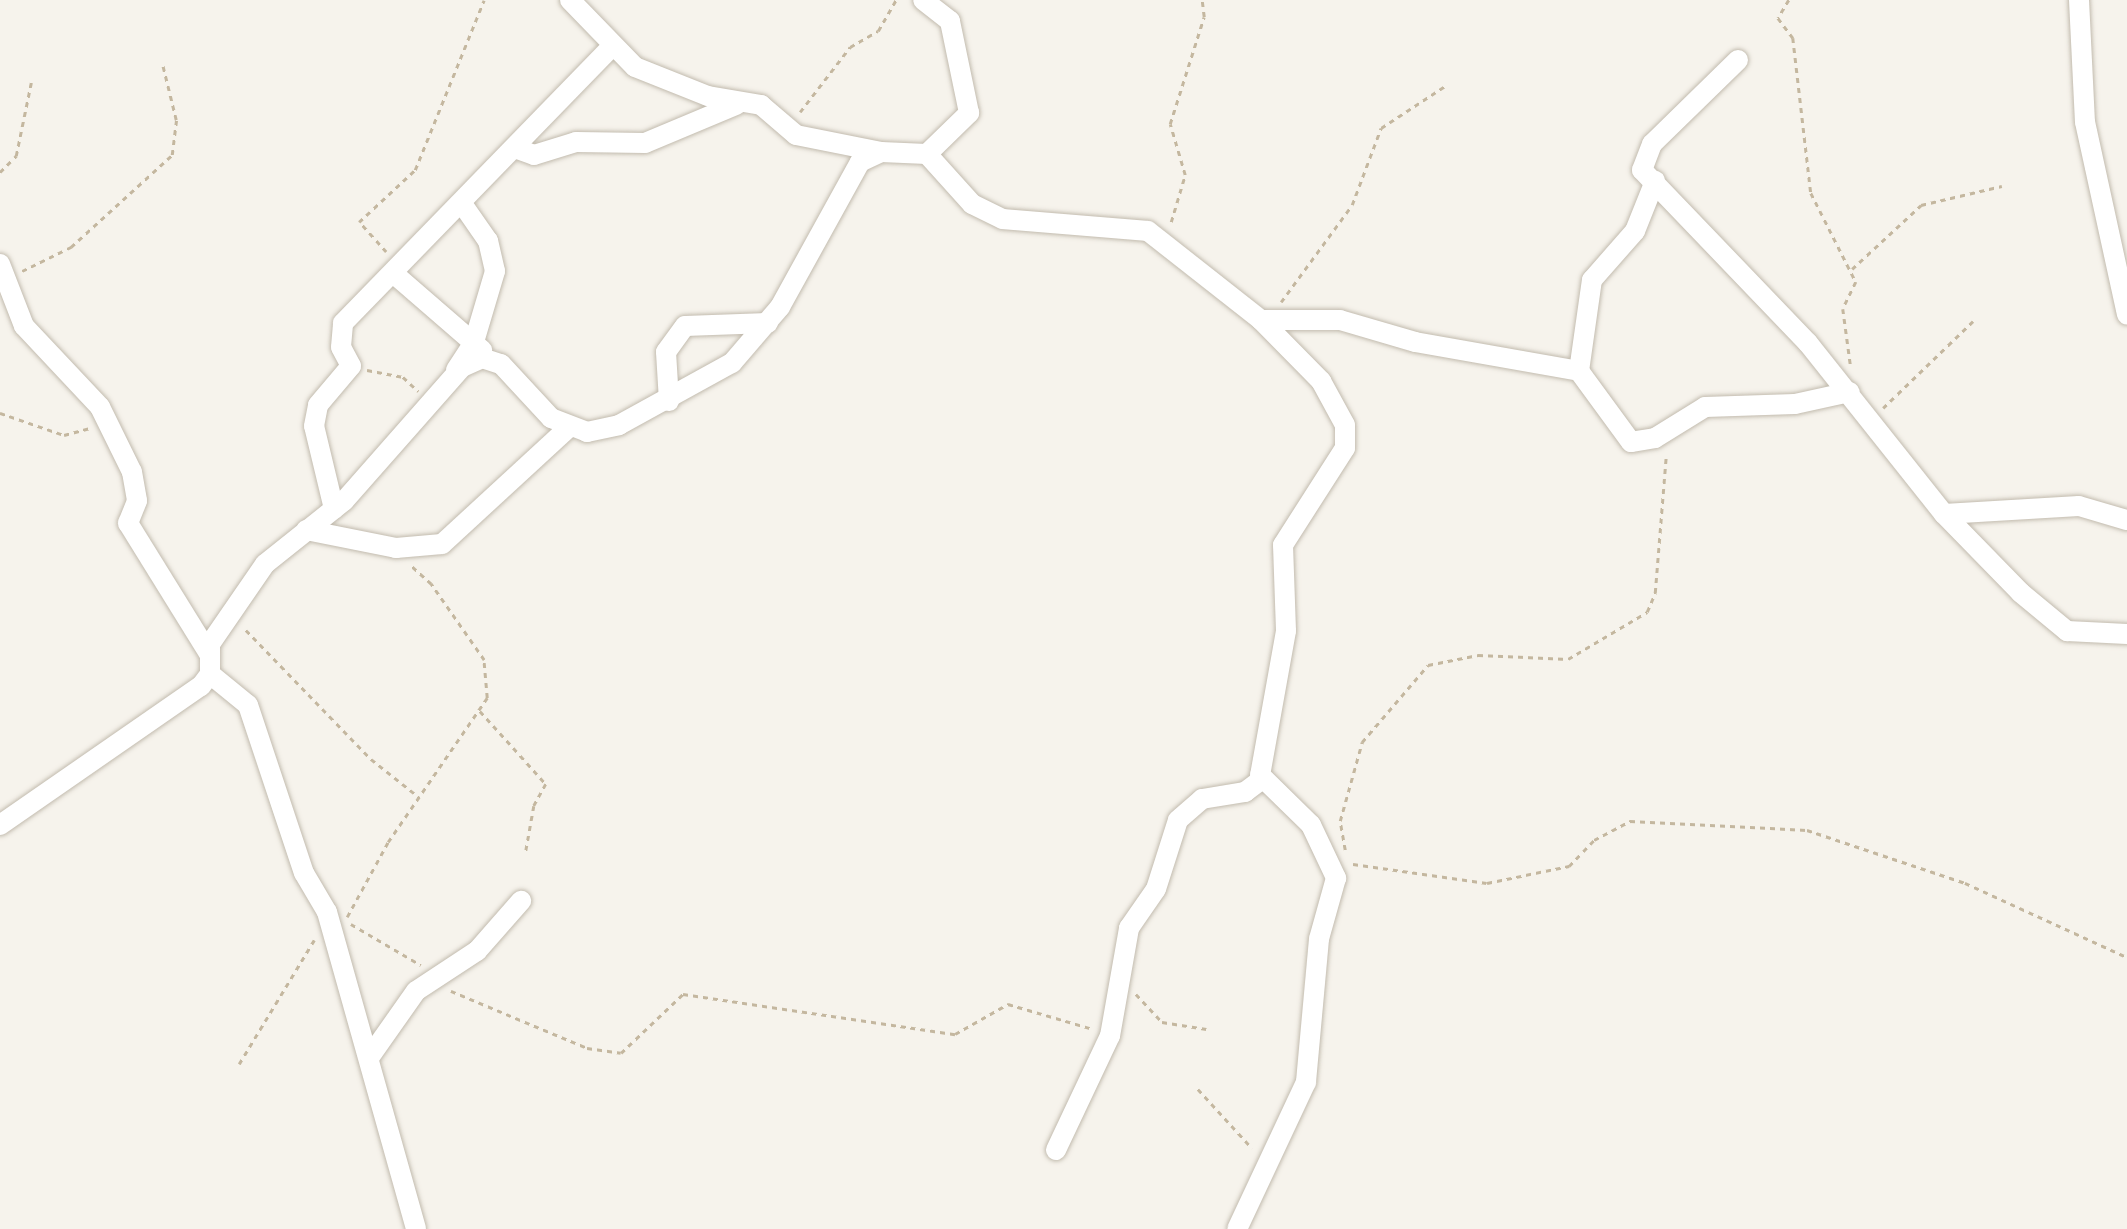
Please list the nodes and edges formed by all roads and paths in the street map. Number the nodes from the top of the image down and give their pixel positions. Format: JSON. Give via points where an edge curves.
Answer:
{"nodes":[{"id":1,"x":484,"y":0,"type":"edge"},
{"id":2,"x":570,"y":0,"type":"edge"},
{"id":3,"x":896,"y":0,"type":"edge"},
{"id":4,"x":923,"y":0,"type":"edge"},
{"id":5,"x":1202,"y":0,"type":"edge"},
{"id":6,"x":1789,"y":0,"type":"edge"},
{"id":7,"x":2079,"y":0,"type":"edge"},
{"id":8,"x":610,"y":48,"type":"junction"},
{"id":9,"x":1738,"y":60,"type":"dead end"},
{"id":10,"x":162,"y":62,"type":"dead end"},
{"id":11,"x":31,"y":83,"type":"dead end"},
{"id":12,"x":1445,"y":86,"type":"dead end"},
{"id":13,"x":742,"y":104,"type":"junction"},
{"id":14,"x":780,"y":119,"type":"junction"},
{"id":15,"x":515,"y":148,"type":"junction"},
{"id":16,"x":882,"y":152,"type":"junction"},
{"id":17,"x":926,"y":154,"type":"junction"},
{"id":18,"x":0,"y":172,"type":"edge"},
{"id":19,"x":1655,"y":182,"type":"junction"},
{"id":20,"x":2002,"y":186,"type":"dead end"},
{"id":21,"x":462,"y":205,"type":"junction"},
{"id":22,"x":1171,"y":226,"type":"dead end"},
{"id":23,"x":396,"y":270,"type":"junction"},
{"id":24,"x":1851,"y":270,"type":"junction"},
{"id":25,"x":2,"y":274,"type":"edge"},
{"id":26,"x":2127,"y":314,"type":"edge"},
{"id":27,"x":1264,"y":320,"type":"junction"},
{"id":28,"x":1972,"y":321,"type":"dead end"},
{"id":29,"x":768,"y":322,"type":"junction"},
{"id":30,"x":474,"y":342,"type":"junction"},
{"id":31,"x":494,"y":360,"type":"junction"},
{"id":32,"x":352,"y":366,"type":"junction"},
{"id":33,"x":1579,"y":371,"type":"junction"},
{"id":34,"x":454,"y":374,"type":"junction"},
{"id":35,"x":1850,"y":392,"type":"junction"},
{"id":36,"x":669,"y":401,"type":"junction"},
{"id":37,"x":429,"y":402,"type":"junction"},
{"id":38,"x":0,"y":413,"type":"edge"},
{"id":39,"x":1870,"y":419,"type":"junction"},
{"id":40,"x":109,"y":426,"type":"junction"},
{"id":41,"x":566,"y":429,"type":"junction"},
{"id":42,"x":1668,"y":429,"type":"junction"},
{"id":43,"x":334,"y":508,"type":"junction"},
{"id":44,"x":1944,"y":514,"type":"junction"},
{"id":45,"x":2127,"y":520,"type":"edge"},
{"id":46,"x":306,"y":530,"type":"junction"},
{"id":47,"x":396,"y":548,"type":"junction"},
{"id":48,"x":232,"y":613,"type":"junction"},
{"id":49,"x":2127,"y":634,"type":"edge"},
{"id":50,"x":208,"y":652,"type":"junction"},
{"id":51,"x":210,"y":674,"type":"junction"},
{"id":52,"x":479,"y":710,"type":"junction"},
{"id":53,"x":1261,"y":780,"type":"junction"},
{"id":54,"x":418,"y":797,"type":"junction"},
{"id":55,"x":0,"y":825,"type":"edge"},
{"id":56,"x":526,"y":851,"type":"dead end"},
{"id":57,"x":521,"y":900,"type":"dead end"},
{"id":58,"x":327,"y":912,"type":"junction"},
{"id":59,"x":2127,"y":957,"type":"edge"},
{"id":60,"x":1124,"y":976,"type":"junction"},
{"id":61,"x":436,"y":977,"type":"junction"},
{"id":62,"x":1206,"y":1030,"type":"dead end"},
{"id":63,"x":1110,"y":1036,"type":"junction"},
{"id":64,"x":371,"y":1055,"type":"junction"},
{"id":65,"x":239,"y":1064,"type":"dead end"},
{"id":66,"x":1198,"y":1089,"type":"dead end"},
{"id":67,"x":1056,"y":1150,"type":"dead end"},
{"id":68,"x":1267,"y":1164,"type":"junction"},
{"id":69,"x":416,"y":1229,"type":"edge"},
{"id":70,"x":1237,"y":1229,"type":"edge"}],
"edges":[{"from":1,"to":23,"type":"path","via":[[414,170],[359,222]]},
{"from":2,"to":8,"type":"street"},
{"from":3,"to":14,"type":"path","via":[[878,31],[850,47],[805,109]]},
{"from":4,"to":17,"type":"street","via":[[950,21],[971,104],[956,132]]},
{"from":5,"to":22,"type":"path","via":[[1204,17],[1170,124],[1186,175]]},
{"from":6,"to":24,"type":"path","via":[[1778,18],[1792,38],[1808,181]]},
{"from":7,"to":26,"type":"street","via":[[2085,122]]},
{"from":8,"to":13,"type":"street","via":[[667,82]]},
{"from":8,"to":15,"type":"street"},
{"from":9,"to":19,"type":"street","via":[[1652,144],[1640,165]]},
{"from":10,"to":25,"type":"path","via":[[176,120],[172,155],[71,246]]},
{"from":11,"to":18,"type":"path","via":[[16,156]]},
{"from":12,"to":27,"type":"path","via":[[1381,128],[1352,205]]},
{"from":13,"to":14,"type":"street","via":[[761,105]]},
{"from":13,"to":15,"type":"street","via":[[645,144],[576,142],[534,154]]},
{"from":14,"to":16,"type":"street","via":[[796,136]]},
{"from":15,"to":21,"type":"street"},
{"from":16,"to":17,"type":"street"},
{"from":16,"to":29,"type":"street","via":[[860,162],[845,181]]},
{"from":17,"to":27,"type":"street","via":[[972,204],[1003,219],[1148,231]]},
{"from":19,"to":33,"type":"street","via":[[1635,231],[1592,280]]},
{"from":19,"to":35,"type":"street"},
{"from":20,"to":24,"type":"path","via":[[1921,205]]},
{"from":21,"to":23,"type":"street"},
{"from":21,"to":30,"type":"street","via":[[494,258],[489,301]]},
{"from":23,"to":30,"type":"street"},
{"from":23,"to":32,"type":"street","via":[[342,323],[341,347]]},
{"from":24,"to":35,"type":"path","via":[[1856,290],[1843,309],[1852,345]]},
{"from":25,"to":40,"type":"street","via":[[24,326],[90,392]]},
{"from":27,"to":33,"type":"street","via":[[1360,323],[1415,342]]},
{"from":27,"to":53,"type":"street","via":[[1321,381],[1346,438],[1283,545],[1286,631]]},
{"from":28,"to":39,"type":"path"},
{"from":29,"to":36,"type":"street","via":[[732,363]]},
{"from":29,"to":36,"type":"street","via":[[685,326],[666,352]]},
{"from":30,"to":31,"type":"street"},
{"from":30,"to":34,"type":"street"},
{"from":31,"to":34,"type":"street","via":[[472,360]]},
{"from":31,"to":41,"type":"street"},
{"from":32,"to":37,"type":"path","via":[[403,376]]},
{"from":32,"to":43,"type":"street","via":[[316,411]]},
{"from":33,"to":42,"type":"street","via":[[1622,438],[1638,443]]},
{"from":34,"to":37,"type":"street"},
{"from":35,"to":39,"type":"street"},
{"from":35,"to":42,"type":"street","via":[[1795,404],[1706,407]]},
{"from":36,"to":41,"type":"street","via":[[609,428]]},
{"from":37,"to":43,"type":"street","via":[[382,462]]},
{"from":38,"to":40,"type":"path","via":[[73,436]]},
{"from":39,"to":44,"type":"street"},
{"from":40,"to":50,"type":"street","via":[[132,472],[132,530]]},
{"from":41,"to":47,"type":"street","via":[[456,536],[427,547]]},
{"from":42,"to":59,"type":"path","via":[[1648,612],[1568,659],[1466,655],[1428,665],[1362,742],[1340,821],[1349,863],[1486,883],[1569,866],[1594,840],[1630,821],[1807,830],[1965,883]]},
{"from":43,"to":46,"type":"street"},
{"from":44,"to":45,"type":"street","via":[[2079,506]]},
{"from":44,"to":49,"type":"street","via":[[2056,625]]},
{"from":46,"to":47,"type":"street"},
{"from":46,"to":48,"type":"street","via":[[265,564]]},
{"from":47,"to":52,"type":"path","via":[[431,584],[484,660],[490,676]]},
{"from":48,"to":50,"type":"street"},
{"from":48,"to":54,"type":"path","via":[[269,659]]},
{"from":50,"to":51,"type":"street"},
{"from":51,"to":55,"type":"street","via":[[169,712],[130,732]]},
{"from":51,"to":58,"type":"street","via":[[248,705],[254,740],[285,806],[304,872]]},
{"from":52,"to":54,"type":"path"},
{"from":52,"to":56,"type":"path","via":[[546,784],[534,806]]},
{"from":53,"to":60,"type":"street","via":[[1245,792],[1202,798],[1178,820],[1156,889],[1128,928]]},
{"from":53,"to":68,"type":"street","via":[[1311,825],[1336,878],[1318,939],[1306,1082]]},
{"from":54,"to":61,"type":"path","via":[[345,921]]},
{"from":57,"to":61,"type":"street","via":[[477,951]]},
{"from":58,"to":64,"type":"street"},
{"from":58,"to":65,"type":"path","via":[[300,970]]},
{"from":60,"to":62,"type":"path","via":[[1154,1018]]},
{"from":60,"to":63,"type":"street"},
{"from":61,"to":63,"type":"path","via":[[465,1001],[588,1048],[621,1053],[683,994],[954,1034],[1008,1004]]},
{"from":61,"to":64,"type":"street","via":[[400,1008]]},
{"from":63,"to":67,"type":"street"},
{"from":64,"to":69,"type":"street"},
{"from":66,"to":68,"type":"path"},
{"from":68,"to":70,"type":"street"}]}
